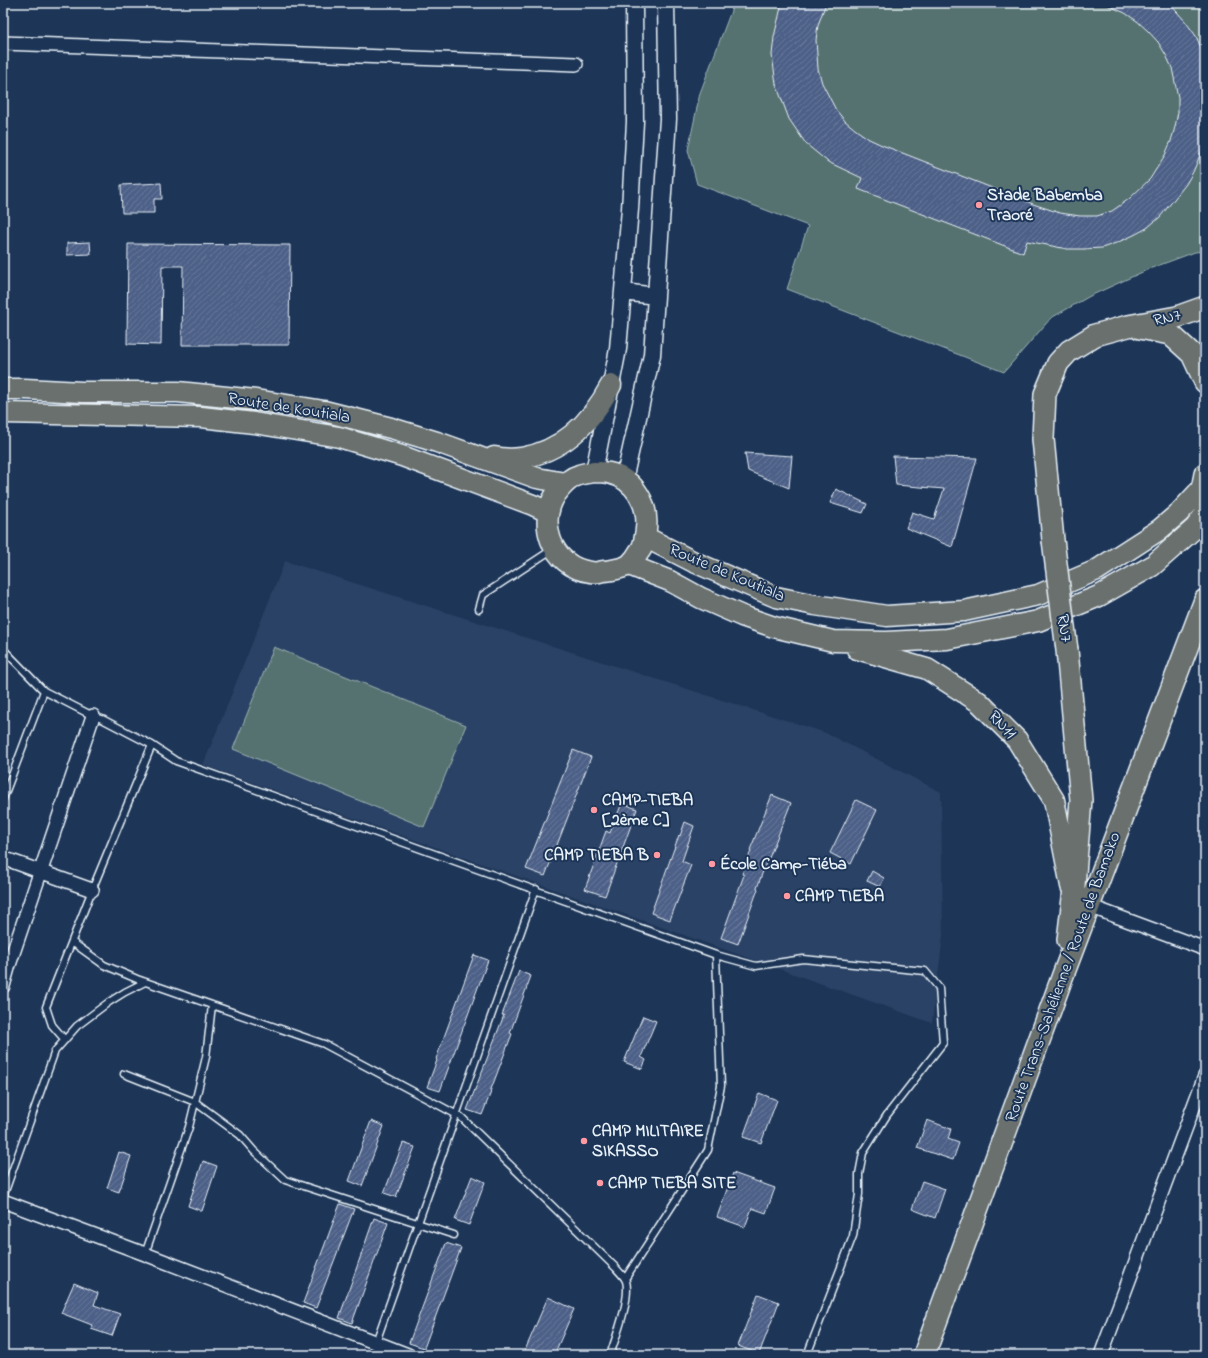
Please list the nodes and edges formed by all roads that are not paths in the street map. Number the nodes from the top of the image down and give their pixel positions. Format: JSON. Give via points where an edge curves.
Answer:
{"nodes":[{"id":1,"x":634,"y":3,"type":"edge"},
{"id":2,"x":666,"y":3,"type":"edge"},
{"id":3,"x":3,"y":43,"type":"edge"},
{"id":4,"x":576,"y":64,"type":"dead end"},
{"id":5,"x":623,"y":292,"type":"junction"},
{"id":6,"x":656,"y":296,"type":"junction"},
{"id":7,"x":1205,"y":307,"type":"edge"},
{"id":8,"x":1128,"y":326,"type":"junction"},
{"id":9,"x":1205,"y":382,"type":"edge"},
{"id":10,"x":611,"y":385,"type":"junction"},
{"id":11,"x":3,"y":389,"type":"edge"},
{"id":12,"x":3,"y":413,"type":"edge"},
{"id":13,"x":436,"y":442,"type":"junction"},
{"id":14,"x":594,"y":472,"type":"junction"},
{"id":15,"x":624,"y":480,"type":"junction"},
{"id":16,"x":565,"y":483,"type":"junction"},
{"id":17,"x":1204,"y":483,"type":"edge"},
{"id":18,"x":548,"y":512,"type":"junction"},
{"id":19,"x":1205,"y":514,"type":"edge"},
{"id":20,"x":645,"y":537,"type":"junction"},
{"id":21,"x":554,"y":548,"type":"junction"},
{"id":22,"x":629,"y":565,"type":"junction"},
{"id":23,"x":1205,"y":600,"type":"edge"},
{"id":24,"x":479,"y":609,"type":"dead end"},
{"id":25,"x":833,"y":641,"type":"junction"},
{"id":26,"x":5,"y":652,"type":"edge"},
{"id":27,"x":3,"y":662,"type":"edge"},
{"id":28,"x":44,"y":691,"type":"junction"},
{"id":29,"x":93,"y":716,"type":"junction"},
{"id":30,"x":152,"y":745,"type":"junction"},
{"id":31,"x":3,"y":799,"type":"edge"},
{"id":32,"x":3,"y":858,"type":"edge"},
{"id":33,"x":41,"y":872,"type":"junction"},
{"id":34,"x":536,"y":889,"type":"junction"},
{"id":35,"x":92,"y":890,"type":"junction"},
{"id":36,"x":1081,"y":902,"type":"junction"},
{"id":37,"x":72,"y":942,"type":"junction"},
{"id":38,"x":1205,"y":949,"type":"edge"},
{"id":39,"x":716,"y":955,"type":"junction"},
{"id":40,"x":6,"y":967,"type":"edge"},
{"id":41,"x":1063,"y":975,"type":"joint"},
{"id":42,"x":145,"y":982,"type":"junction"},
{"id":43,"x":3,"y":986,"type":"edge"},
{"id":44,"x":212,"y":1005,"type":"junction"},
{"id":45,"x":65,"y":1040,"type":"junction"},
{"id":46,"x":124,"y":1074,"type":"dead end"},
{"id":47,"x":1205,"y":1076,"type":"edge"},
{"id":48,"x":195,"y":1102,"type":"junction"},
{"id":49,"x":457,"y":1114,"type":"junction"},
{"id":50,"x":3,"y":1197,"type":"edge"},
{"id":51,"x":3,"y":1201,"type":"edge"},
{"id":52,"x":418,"y":1224,"type":"junction"},
{"id":53,"x":454,"y":1236,"type":"dead end"},
{"id":54,"x":145,"y":1254,"type":"junction"},
{"id":55,"x":625,"y":1279,"type":"junction"},
{"id":56,"x":376,"y":1342,"type":"junction"},
{"id":57,"x":408,"y":1355,"type":"edge"},
{"id":58,"x":610,"y":1355,"type":"edge"},
{"id":59,"x":807,"y":1355,"type":"edge"},
{"id":60,"x":924,"y":1355,"type":"edge"},
{"id":61,"x":1101,"y":1355,"type":"edge"}],
"edges":[{"from":1,"to":5,"type":"street","via":[[636,122]]},
{"from":2,"to":6,"type":"street","via":[[668,119]]},
{"from":3,"to":4,"type":"street"},
{"from":5,"to":6,"type":"street"},
{"from":5,"to":10,"type":"street","via":[[618,349]]},
{"from":6,"to":15,"type":"street","via":[[652,355]]},
{"from":7,"to":8,"type":"highway","name":"RN7","via":[[1177,317]]},
{"from":8,"to":9,"type":"highway","name":"RN7","via":[[1170,334],[1192,354]]},
{"from":8,"to":36,"type":"highway","name":"RN7","bridge":true,"via":[[1095,335],[1069,351],[1058,363],[1045,394],[1043,439],[1081,800]]},
{"from":10,"to":13,"type":"main road","via":[[583,426],[561,444],[533,456],[500,458]]},
{"from":10,"to":14,"type":"street"},
{"from":11,"to":13,"type":"main road","name":"Route de Koutiala","via":[[178,392],[256,400],[324,411]]},
{"from":12,"to":18,"type":"main road","name":"Route de Koutiala","via":[[201,417],[339,437],[402,456]]},
{"from":13,"to":16,"type":"main road","name":"Route de Koutiala","via":[[537,478]]},
{"from":14,"to":15,"type":"main road","via":[[610,473]]},
{"from":14,"to":16,"type":"main road","via":[[579,475]]},
{"from":15,"to":20,"type":"main road","via":[[636,490],[644,504],[647,520]]},
{"from":16,"to":18,"type":"main road","via":[[554,495]]},
{"from":17,"to":20,"type":"main road","name":"Route de Koutiala","via":[[1160,530],[1097,570],[1038,595],[964,611],[888,616],[816,606],[776,597],[694,562]]},
{"from":18,"to":21,"type":"main road","via":[[546,527]]},
{"from":19,"to":25,"type":"main road","number":"RN11","via":[[1195,528],[1152,566],[1100,596],[1038,622],[947,639]]},
{"from":20,"to":22,"type":"main road","via":[[641,550]]},
{"from":21,"to":22,"type":"main road","via":[[575,568],[591,572],[608,571]]},
{"from":21,"to":24,"type":"lane","via":[[484,595]]},
{"from":22,"to":25,"type":"main road","number":"RN11","via":[[742,616],[774,627]]},
{"from":23,"to":36,"type":"highway","name":"Route Trans-Sahélienne / Route de Bamako"},
{"from":25,"to":36,"type":"main road","name":"RN11","number":"RN11","via":[[927,669],[980,702],[1017,740],[1054,800]]},
{"from":26,"to":27,"type":"lane"},
{"from":26,"to":28,"type":"lane"},
{"from":28,"to":29,"type":"lane"},
{"from":28,"to":31,"type":"lane"},
{"from":29,"to":30,"type":"lane"},
{"from":29,"to":33,"type":"street"},
{"from":30,"to":34,"type":"lane","via":[[176,761]]},
{"from":30,"to":35,"type":"lane"},
{"from":32,"to":33,"type":"street"},
{"from":33,"to":35,"type":"street"},
{"from":33,"to":40,"type":"street"},
{"from":34,"to":39,"type":"lane"},
{"from":34,"to":49,"type":"lane"},
{"from":35,"to":37,"type":"lane"},
{"from":36,"to":38,"type":"street"},
{"from":36,"to":41,"type":"highway","name":"RN7"},
{"from":37,"to":42,"type":"lane","via":[[104,964]]},
{"from":37,"to":45,"type":"lane","via":[[46,1007],[52,1025]]},
{"from":39,"to":55,"type":"lane","via":[[721,1086],[708,1150]]},
{"from":39,"to":59,"type":"lane","via":[[756,966],[803,959],[924,971],[939,988],[943,1042],[887,1115],[863,1153],[853,1236]]},
{"from":40,"to":43,"type":"street"},
{"from":41,"to":60,"type":"highway","name":"Route Trans-Sahélienne / Route de Bamako"},
{"from":42,"to":44,"type":"lane"},
{"from":42,"to":45,"type":"lane","via":[[109,1002],[77,1026]]},
{"from":44,"to":48,"type":"lane","via":[[206,1057]]},
{"from":44,"to":49,"type":"lane","via":[[324,1044]]},
{"from":45,"to":50,"type":"lane","via":[[55,1051]]},
{"from":46,"to":48,"type":"lane"},
{"from":47,"to":61,"type":"street"},
{"from":48,"to":52,"type":"lane","via":[[240,1135],[285,1180]]},
{"from":48,"to":54,"type":"lane","via":[[189,1127]]},
{"from":49,"to":52,"type":"lane"},
{"from":49,"to":55,"type":"lane"},
{"from":51,"to":54,"type":"street"},
{"from":52,"to":53,"type":"lane"},
{"from":52,"to":56,"type":"lane"},
{"from":54,"to":56,"type":"street"},
{"from":55,"to":58,"type":"lane","via":[[627,1292],[624,1308]]},
{"from":56,"to":57,"type":"street"}]}
